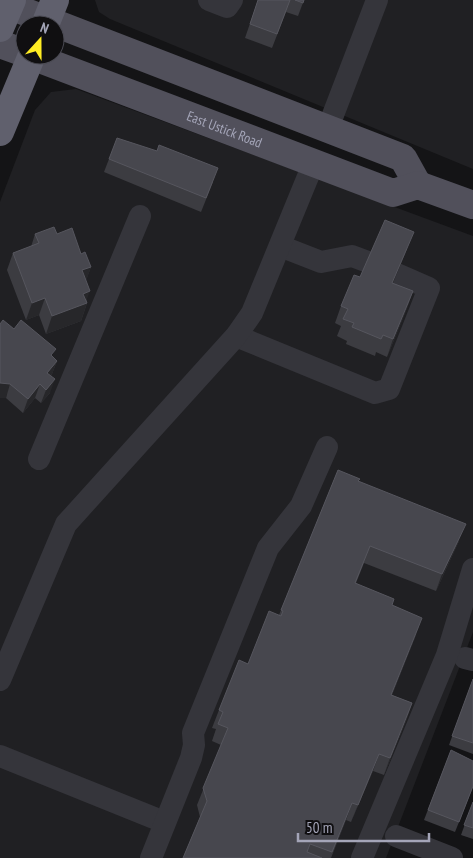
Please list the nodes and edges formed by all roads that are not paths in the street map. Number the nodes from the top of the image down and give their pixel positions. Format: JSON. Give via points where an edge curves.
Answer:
{"nodes":[{"id":1,"x":209,"y":0,"type":"edge"},
{"id":2,"x":232,"y":0,"type":"edge"},
{"id":3,"x":377,"y":0,"type":"edge"},
{"id":4,"x":5,"y":9,"type":"edge"},
{"id":5,"x":49,"y":15,"type":"edge"},
{"id":6,"x":65,"y":21,"type":"edge"},
{"id":7,"x":0,"y":44,"type":"edge"},
{"id":8,"x":15,"y":50,"type":"edge"},
{"id":9,"x":26,"y":65,"type":"edge"},
{"id":10,"x":57,"y":65,"type":"edge"},
{"id":11,"x":328,"y":128,"type":"junction"},
{"id":12,"x":0,"y":132,"type":"edge"},
{"id":13,"x":314,"y":162,"type":"junction"},
{"id":14,"x":418,"y":185,"type":"junction"},
{"id":15,"x":473,"y":205,"type":"edge"},
{"id":16,"x":140,"y":216,"type":"dead end"},
{"id":17,"x":280,"y":246,"type":"junction"},
{"id":18,"x":368,"y":262,"type":"edge"},
{"id":19,"x":397,"y":274,"type":"edge"},
{"id":20,"x":236,"y":336,"type":"junction"},
{"id":21,"x":327,"y":447,"type":"dead end"},
{"id":22,"x":40,"y":459,"type":"dead end"},
{"id":23,"x":473,"y":569,"type":"edge"},
{"id":24,"x":0,"y":680,"type":"edge"},
{"id":25,"x":0,"y":756,"type":"edge"},
{"id":26,"x":164,"y":822,"type":"junction"},
{"id":27,"x":396,"y":836,"type":"dead end"},
{"id":28,"x":151,"y":858,"type":"edge"},
{"id":29,"x":362,"y":858,"type":"edge"},
{"id":30,"x":452,"y":858,"type":"edge"}],
"edges":[{"from":1,"to":2,"type":"street","via":[[226,7]]},
{"from":3,"to":11,"type":"street"},
{"from":4,"to":5,"type":"main road"},
{"from":6,"to":11,"type":"main road"},
{"from":7,"to":8,"type":"main road","name":"East Ustick Road"},
{"from":9,"to":12,"type":"highway"},
{"from":10,"to":13,"type":"main road","name":"East Ustick Road"},
{"from":11,"to":14,"type":"main road","via":[[403,158]]},
{"from":13,"to":14,"type":"main road","name":"East Ustick Road","via":[[393,193]]},
{"from":13,"to":17,"type":"street"},
{"from":14,"to":15,"type":"main road"},
{"from":16,"to":22,"type":"street"},
{"from":17,"to":18,"type":"street","via":[[321,262],[352,256]]},
{"from":17,"to":20,"type":"street","via":[[252,313]]},
{"from":19,"to":20,"type":"street","via":[[429,288],[389,389],[375,393]]},
{"from":20,"to":24,"type":"street","via":[[66,524]]},
{"from":21,"to":26,"type":"street","via":[[301,506],[268,548],[194,734],[191,758]]},
{"from":23,"to":29,"type":"street","via":[[448,655]]},
{"from":25,"to":26,"type":"street"},
{"from":26,"to":28,"type":"street"},
{"from":27,"to":30,"type":"street"}]}
